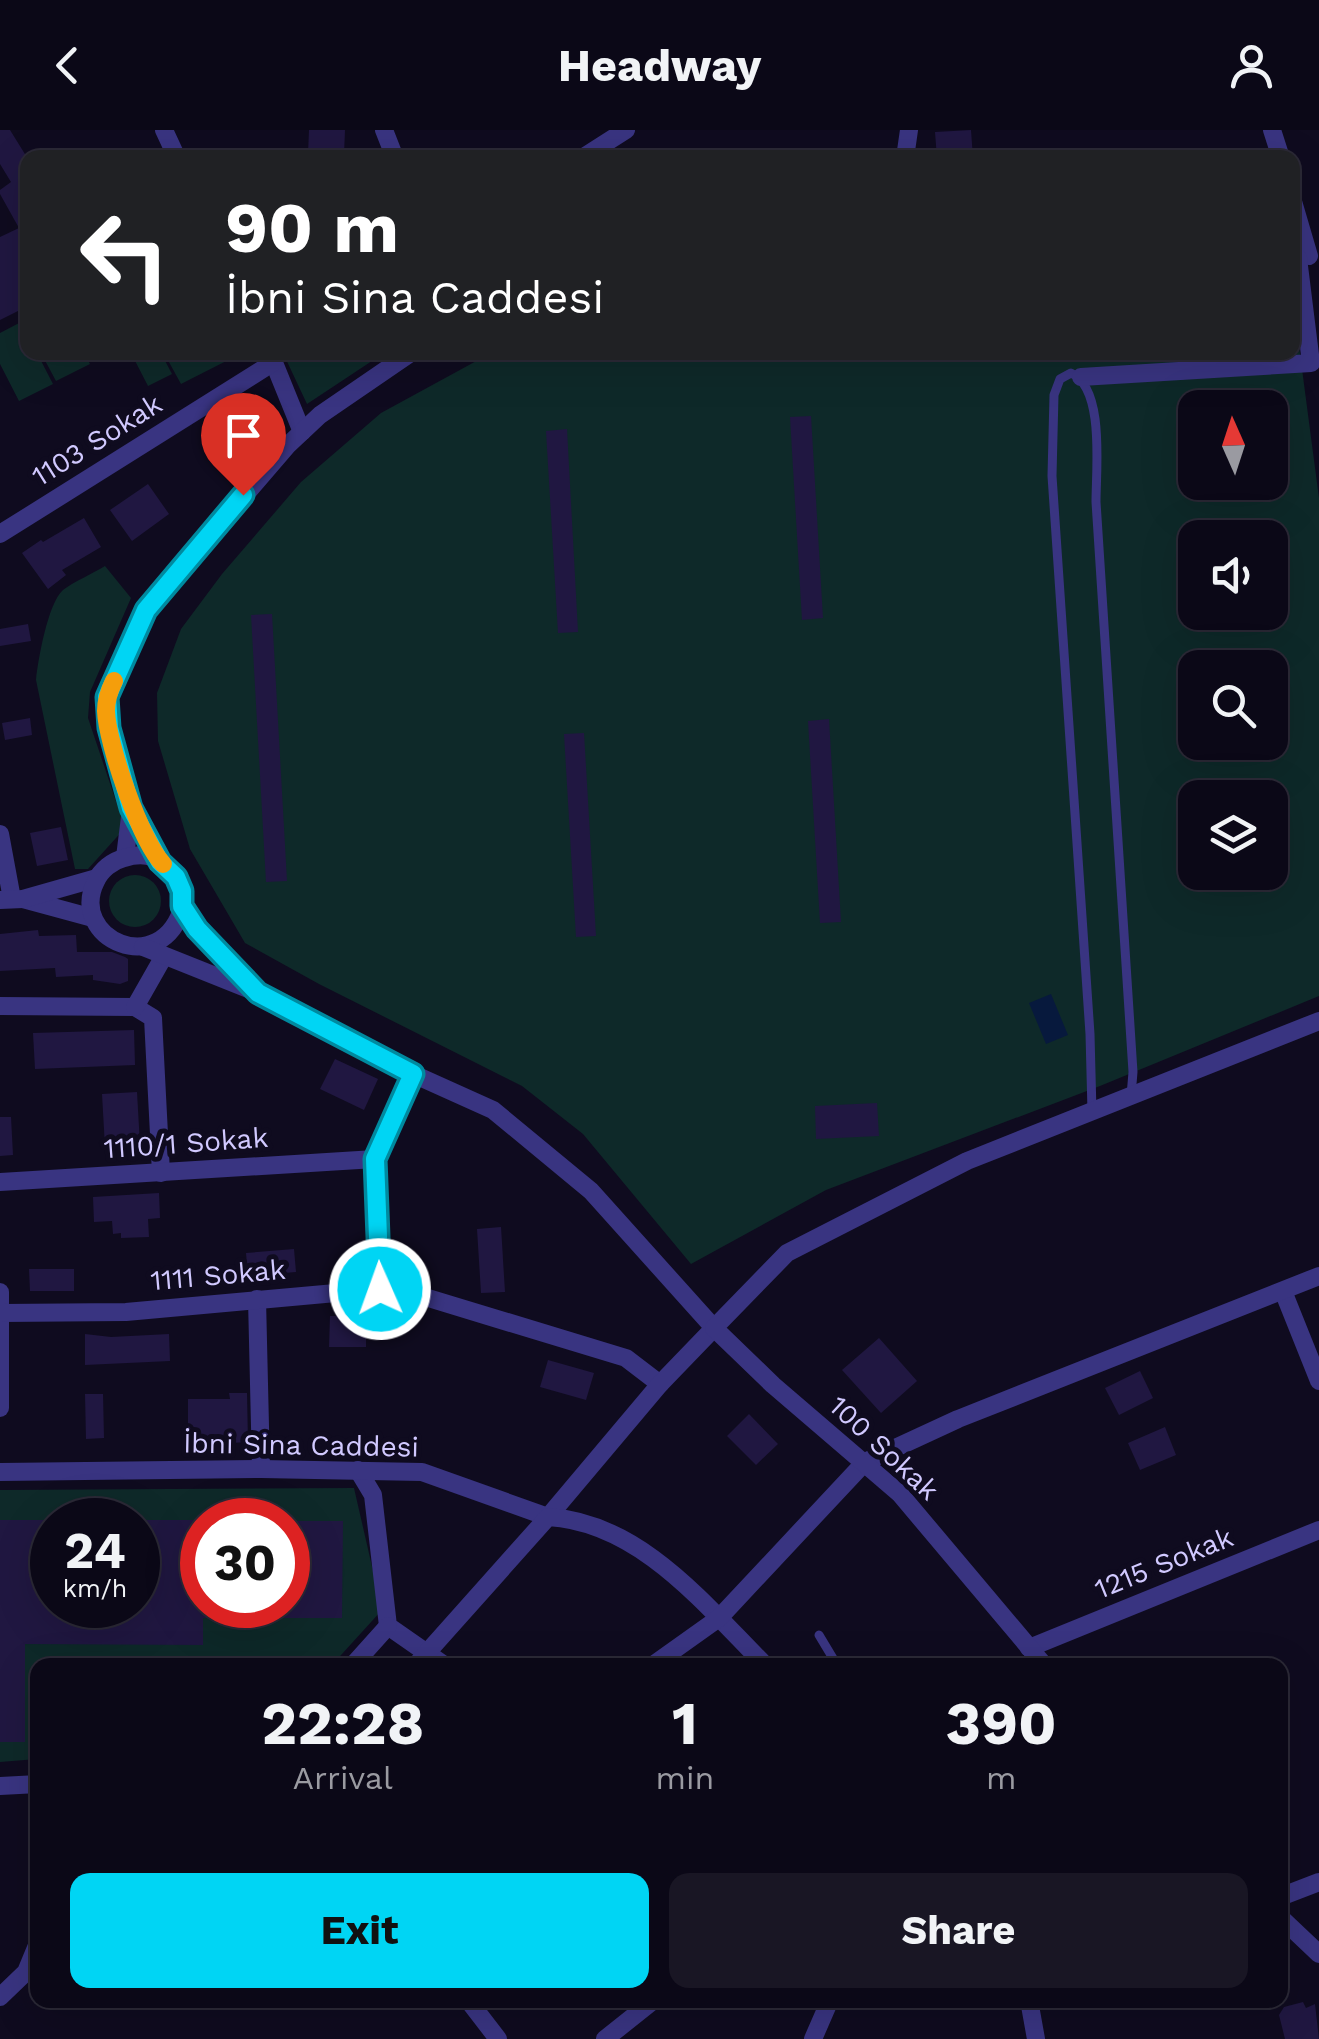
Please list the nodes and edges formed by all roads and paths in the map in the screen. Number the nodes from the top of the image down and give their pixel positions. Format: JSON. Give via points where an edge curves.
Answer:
{"nodes":[{"id":1,"x":626,"y":130,"type":"edge"},
{"id":2,"x":595,"y":150,"type":"edge"},
{"id":3,"x":1305,"y":257,"type":"edge"},
{"id":4,"x":267,"y":360,"type":"edge"},
{"id":5,"x":273,"y":360,"type":"edge"},
{"id":6,"x":400,"y":360,"type":"edge"},
{"id":7,"x":1081,"y":377,"type":"junction"},
{"id":8,"x":302,"y":432,"type":"junction"},
{"id":9,"x":0,"y":534,"type":"edge"},
{"id":10,"x":131,"y":808,"type":"junction"},
{"id":11,"x":0,"y":834,"type":"edge"},
{"id":12,"x":125,"y":857,"type":"junction"},
{"id":13,"x":160,"y":862,"type":"junction"},
{"id":14,"x":98,"y":878,"type":"junction"},
{"id":15,"x":12,"y":899,"type":"edge"},
{"id":16,"x":182,"y":906,"type":"junction"},
{"id":17,"x":94,"y":918,"type":"junction"},
{"id":18,"x":144,"y":947,"type":"junction"},
{"id":19,"x":164,"y":956,"type":"junction"},
{"id":20,"x":258,"y":993,"type":"junction"},
{"id":21,"x":0,"y":1006,"type":"edge"},
{"id":22,"x":135,"y":1007,"type":"junction"},
{"id":23,"x":1319,"y":1021,"type":"edge"},
{"id":24,"x":413,"y":1074,"type":"junction"},
{"id":25,"x":1131,"y":1096,"type":"junction"},
{"id":26,"x":1092,"y":1112,"type":"junction"},
{"id":27,"x":375,"y":1159,"type":"junction"},
{"id":28,"x":161,"y":1173,"type":"junction"},
{"id":29,"x":0,"y":1182,"type":"edge"},
{"id":30,"x":1319,"y":1276,"type":"edge"},
{"id":31,"x":380,"y":1289,"type":"junction"},
{"id":32,"x":1282,"y":1291,"type":"junction"},
{"id":33,"x":0,"y":1292,"type":"edge"},
{"id":34,"x":257,"y":1299,"type":"junction"},
{"id":35,"x":1,"y":1313,"type":"edge"},
{"id":36,"x":714,"y":1328,"type":"junction"},
{"id":37,"x":1319,"y":1381,"type":"edge"},
{"id":38,"x":660,"y":1384,"type":"junction"},
{"id":39,"x":0,"y":1408,"type":"edge"},
{"id":40,"x":864,"y":1462,"type":"junction"},
{"id":41,"x":261,"y":1470,"type":"junction"},
{"id":42,"x":358,"y":1470,"type":"junction"},
{"id":43,"x":0,"y":1472,"type":"edge"},
{"id":44,"x":548,"y":1517,"type":"junction"},
{"id":45,"x":1319,"y":1530,"type":"edge"},
{"id":46,"x":718,"y":1618,"type":"junction"},
{"id":47,"x":388,"y":1626,"type":"junction"},
{"id":48,"x":820,"y":1635,"type":"dead end"},
{"id":49,"x":1029,"y":1648,"type":"junction"},
{"id":50,"x":360,"y":1658,"type":"edge"},
{"id":51,"x":422,"y":1658,"type":"edge"},
{"id":52,"x":663,"y":1658,"type":"edge"},
{"id":53,"x":758,"y":1658,"type":"edge"},
{"id":54,"x":833,"y":1658,"type":"edge"},
{"id":55,"x":1038,"y":1658,"type":"edge"},
{"id":56,"x":30,"y":1784,"type":"edge"},
{"id":57,"x":0,"y":1786,"type":"edge"},
{"id":58,"x":1319,"y":1882,"type":"edge"},
{"id":59,"x":1288,"y":1894,"type":"edge"},
{"id":60,"x":1288,"y":1925,"type":"edge"},
{"id":61,"x":1319,"y":1954,"type":"edge"},
{"id":62,"x":30,"y":1962,"type":"edge"},
{"id":63,"x":0,"y":1997,"type":"edge"},
{"id":64,"x":474,"y":2008,"type":"edge"},
{"id":65,"x":644,"y":2008,"type":"edge"},
{"id":66,"x":827,"y":2008,"type":"edge"},
{"id":67,"x":1031,"y":2008,"type":"edge"},
{"id":68,"x":498,"y":2039,"type":"edge"},
{"id":69,"x":605,"y":2039,"type":"edge"},
{"id":70,"x":814,"y":2039,"type":"edge"},
{"id":71,"x":1036,"y":2039,"type":"edge"}],
"edges":[{"from":1,"to":2,"type":"street"},
{"from":3,"to":7,"type":"street","via":[[1311,363]]},
{"from":4,"to":9,"type":"street","name":"1103 Sokak"},
{"from":5,"to":8,"type":"street"},
{"from":6,"to":8,"type":"street"},
{"from":7,"to":25,"type":"lane","via":[[1095,415]]},
{"from":7,"to":26,"type":"lane","via":[[1060,379],[1054,395],[1052,476]]},
{"from":8,"to":10,"type":"street","via":[[146,610],[107,697]]},
{"from":10,"to":12,"type":"street"},
{"from":10,"to":13,"type":"street"},
{"from":11,"to":15,"type":"street"},
{"from":12,"to":13,"type":"street"},
{"from":12,"to":14,"type":"street"},
{"from":13,"to":16,"type":"street","via":[[176,877]]},
{"from":14,"to":15,"type":"street"},
{"from":14,"to":17,"type":"street"},
{"from":15,"to":17,"type":"street"},
{"from":16,"to":18,"type":"street","via":[[170,933]]},
{"from":16,"to":20,"type":"street"},
{"from":17,"to":18,"type":"street","via":[[114,942]]},
{"from":18,"to":19,"type":"street"},
{"from":19,"to":20,"type":"street"},
{"from":19,"to":22,"type":"street"},
{"from":20,"to":24,"type":"street"},
{"from":21,"to":22,"type":"street"},
{"from":22,"to":28,"type":"street","via":[[152,1018]]},
{"from":23,"to":25,"type":"street"},
{"from":24,"to":27,"type":"street"},
{"from":24,"to":36,"type":"street","via":[[494,1110],[590,1191]]},
{"from":25,"to":26,"type":"street"},
{"from":26,"to":36,"type":"street","via":[[967,1161],[788,1253]]},
{"from":27,"to":28,"type":"street","name":"1110/1 Sokak"},
{"from":27,"to":31,"type":"street"},
{"from":28,"to":29,"type":"street","name":"1110/1 Sokak"},
{"from":30,"to":32,"type":"street"},
{"from":31,"to":34,"type":"street","name":"1111 Sokak"},
{"from":31,"to":38,"type":"street","name":"1111 Sokak","via":[[626,1358]]},
{"from":32,"to":37,"type":"street"},
{"from":32,"to":40,"type":"street"},
{"from":33,"to":35,"type":"street"},
{"from":34,"to":35,"type":"street","name":"1111 Sokak","via":[[126,1312]]},
{"from":34,"to":41,"type":"street"},
{"from":35,"to":39,"type":"street"},
{"from":36,"to":38,"type":"street"},
{"from":36,"to":40,"type":"street","name":"100 Sokak"},
{"from":38,"to":44,"type":"street"},
{"from":40,"to":46,"type":"street"},
{"from":40,"to":49,"type":"street","name":"100 Sokak","via":[[900,1494]]},
{"from":41,"to":42,"type":"street","name":"İbni Sina Caddesi"},
{"from":41,"to":43,"type":"street","name":"İbni Sina Caddesi"},
{"from":42,"to":44,"type":"street","name":"İbni Sina Caddesi","via":[[422,1472]]},
{"from":42,"to":47,"type":"street","via":[[372,1495]]},
{"from":44,"to":46,"type":"street","name":"İbni Sina Caddesi","via":[[574,1519],[639,1548]]},
{"from":44,"to":51,"type":"street"},
{"from":45,"to":49,"type":"street","name":"1215 Sokak"},
{"from":46,"to":52,"type":"street"},
{"from":46,"to":53,"type":"street","name":"İbni Sina Caddesi"},
{"from":47,"to":50,"type":"street"},
{"from":47,"to":51,"type":"street"},
{"from":48,"to":54,"type":"lane"},
{"from":49,"to":55,"type":"street","name":"100 Sokak"},
{"from":56,"to":57,"type":"street"},
{"from":58,"to":59,"type":"street"},
{"from":60,"to":61,"type":"street"},
{"from":62,"to":63,"type":"street"},
{"from":64,"to":68,"type":"street"},
{"from":65,"to":69,"type":"street"},
{"from":66,"to":70,"type":"street"},
{"from":67,"to":71,"type":"street"}]}
